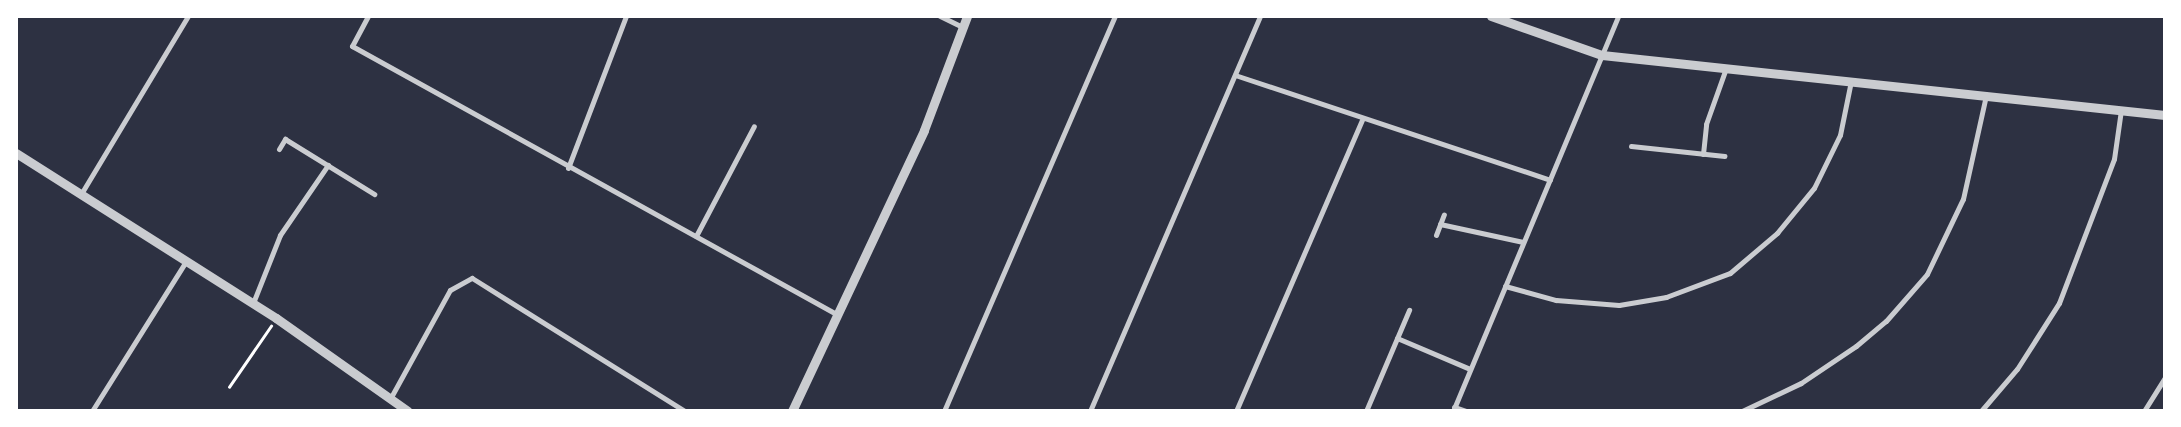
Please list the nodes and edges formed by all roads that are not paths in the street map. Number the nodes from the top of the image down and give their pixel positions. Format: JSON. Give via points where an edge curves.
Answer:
{"nodes":[{"id":1,"x":188,"y":16,"type":"edge"},
{"id":2,"x":368,"y":16,"type":"edge"},
{"id":3,"x":626,"y":16,"type":"edge"},
{"id":4,"x":940,"y":16,"type":"edge"},
{"id":5,"x":968,"y":16,"type":"edge"},
{"id":6,"x":1114,"y":16,"type":"edge"},
{"id":7,"x":1260,"y":16,"type":"edge"},
{"id":8,"x":1490,"y":16,"type":"edge"},
{"id":9,"x":1618,"y":16,"type":"edge"},
{"id":10,"x":963,"y":27,"type":"junction"},
{"id":11,"x":1602,"y":55,"type":"junction"},
{"id":12,"x":1726,"y":67,"type":"junction"},
{"id":13,"x":1235,"y":75,"type":"junction"},
{"id":14,"x":1851,"y":80,"type":"junction"},
{"id":15,"x":1986,"y":95,"type":"junction"},
{"id":16,"x":2121,"y":110,"type":"junction"},
{"id":17,"x":2165,"y":115,"type":"edge"},
{"id":18,"x":1363,"y":118,"type":"junction"},
{"id":19,"x":754,"y":126,"type":"dead end"},
{"id":20,"x":1631,"y":146,"type":"dead end"},
{"id":21,"x":279,"y":149,"type":"dead end"},
{"id":22,"x":16,"y":153,"type":"edge"},
{"id":23,"x":1703,"y":154,"type":"junction"},
{"id":24,"x":1724,"y":156,"type":"dead end"},
{"id":25,"x":328,"y":165,"type":"junction"},
{"id":26,"x":568,"y":168,"type":"junction"},
{"id":27,"x":1550,"y":180,"type":"junction"},
{"id":28,"x":81,"y":194,"type":"junction"},
{"id":29,"x":374,"y":194,"type":"dead end"},
{"id":30,"x":1444,"y":214,"type":"dead end"},
{"id":31,"x":1440,"y":224,"type":"junction"},
{"id":32,"x":1436,"y":235,"type":"dead end"},
{"id":33,"x":696,"y":236,"type":"junction"},
{"id":34,"x":1524,"y":242,"type":"junction"},
{"id":35,"x":186,"y":261,"type":"junction"},
{"id":36,"x":1505,"y":286,"type":"junction"},
{"id":37,"x":253,"y":303,"type":"junction"},
{"id":38,"x":1409,"y":310,"type":"dead end"},
{"id":39,"x":838,"y":315,"type":"junction"},
{"id":40,"x":1397,"y":338,"type":"junction"},
{"id":41,"x":1470,"y":369,"type":"junction"},
{"id":42,"x":2165,"y":377,"type":"edge"},
{"id":43,"x":390,"y":399,"type":"junction"},
{"id":44,"x":945,"y":409,"type":"edge"},
{"id":45,"x":1453,"y":409,"type":"edge"},
{"id":46,"x":92,"y":411,"type":"edge"},
{"id":47,"x":408,"y":411,"type":"edge"},
{"id":48,"x":684,"y":411,"type":"edge"},
{"id":49,"x":792,"y":411,"type":"edge"},
{"id":50,"x":952,"y":411,"type":"edge"},
{"id":51,"x":1090,"y":411,"type":"edge"},
{"id":52,"x":1236,"y":411,"type":"edge"},
{"id":53,"x":1366,"y":411,"type":"edge"},
{"id":54,"x":1466,"y":411,"type":"edge"},
{"id":55,"x":1742,"y":411,"type":"edge"},
{"id":56,"x":1981,"y":411,"type":"edge"},
{"id":57,"x":2144,"y":411,"type":"edge"}],
"edges":[{"from":1,"to":28,"type":"street"},
{"from":2,"to":26,"type":"street","via":[[352,46]]},
{"from":3,"to":26,"type":"street"},
{"from":4,"to":10,"type":"street"},
{"from":5,"to":10,"type":"street"},
{"from":6,"to":44,"type":"street"},
{"from":7,"to":13,"type":"street"},
{"from":8,"to":11,"type":"street"},
{"from":9,"to":11,"type":"street"},
{"from":10,"to":39,"type":"street","via":[[924,130]]},
{"from":11,"to":12,"type":"street"},
{"from":11,"to":27,"type":"street"},
{"from":12,"to":14,"type":"street"},
{"from":12,"to":23,"type":"street","via":[[1706,124]]},
{"from":13,"to":18,"type":"street"},
{"from":13,"to":51,"type":"street"},
{"from":14,"to":15,"type":"street"},
{"from":14,"to":36,"type":"street","via":[[1840,135],[1814,188],[1781,229],[1730,273],[1666,297],[1619,305],[1556,300]]},
{"from":15,"to":16,"type":"street"},
{"from":15,"to":55,"type":"street","via":[[1963,199],[1927,274],[1886,321],[1856,346],[1800,383]]},
{"from":16,"to":17,"type":"street"},
{"from":16,"to":56,"type":"street","via":[[2114,159],[2059,303],[2017,369]]},
{"from":18,"to":27,"type":"street"},
{"from":18,"to":52,"type":"street"},
{"from":19,"to":33,"type":"street"},
{"from":20,"to":23,"type":"street"},
{"from":21,"to":25,"type":"street","via":[[285,139]]},
{"from":22,"to":28,"type":"street"},
{"from":23,"to":24,"type":"street"},
{"from":25,"to":29,"type":"street"},
{"from":25,"to":37,"type":"street","via":[[280,235]]},
{"from":26,"to":33,"type":"street"},
{"from":27,"to":34,"type":"street"},
{"from":28,"to":35,"type":"street"},
{"from":30,"to":31,"type":"street"},
{"from":31,"to":32,"type":"street"},
{"from":31,"to":34,"type":"street"},
{"from":33,"to":39,"type":"street"},
{"from":34,"to":36,"type":"street"},
{"from":35,"to":37,"type":"street"},
{"from":35,"to":46,"type":"street"},
{"from":36,"to":41,"type":"street"},
{"from":37,"to":43,"type":"street"},
{"from":38,"to":40,"type":"street"},
{"from":39,"to":49,"type":"street"},
{"from":40,"to":41,"type":"street"},
{"from":40,"to":53,"type":"street"},
{"from":41,"to":45,"type":"street"},
{"from":42,"to":57,"type":"street"},
{"from":43,"to":47,"type":"street"},
{"from":43,"to":48,"type":"street","via":[[450,290],[472,278]]},
{"from":44,"to":50,"type":"street"},
{"from":45,"to":54,"type":"street"}]}
